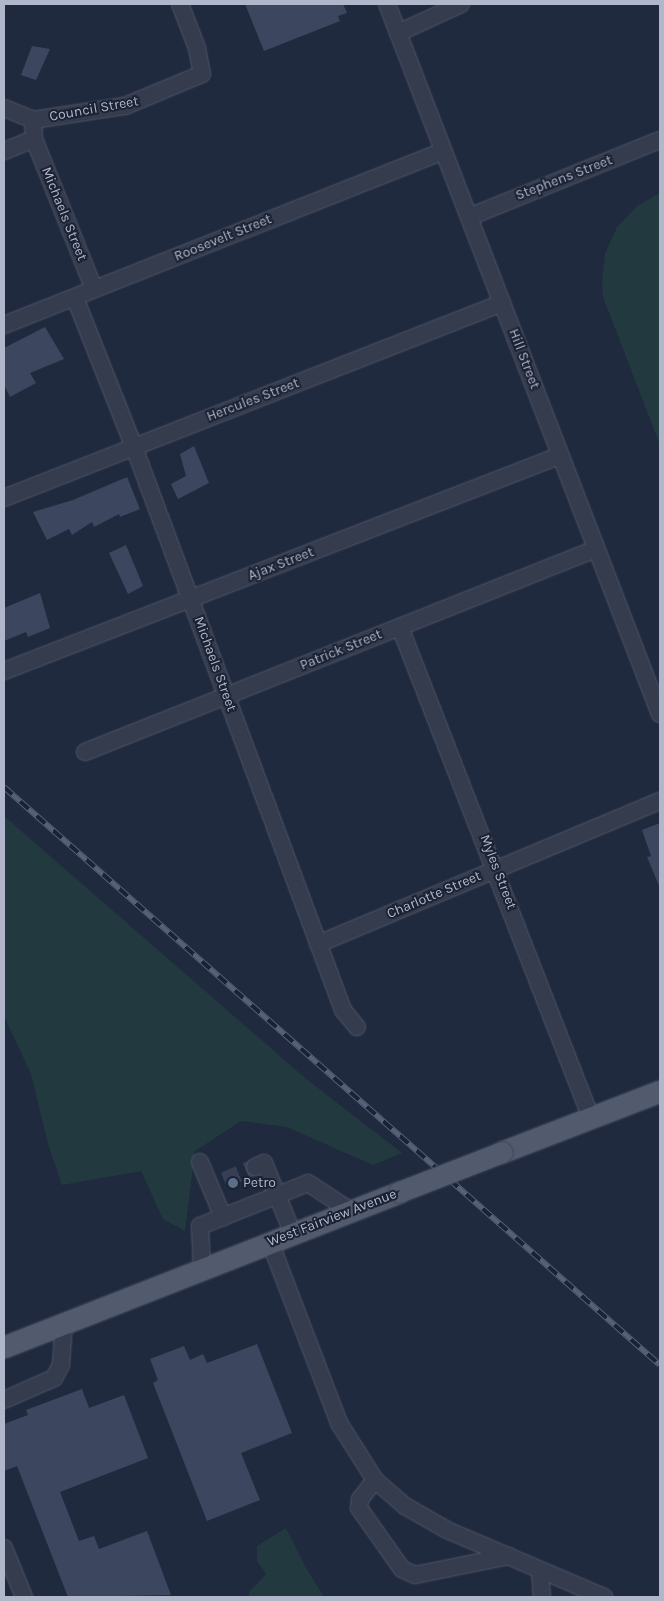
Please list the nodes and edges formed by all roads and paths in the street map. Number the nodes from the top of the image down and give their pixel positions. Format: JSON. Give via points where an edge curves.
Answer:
{"nodes":[{"id":1,"x":180,"y":4,"type":"edge"},
{"id":2,"x":387,"y":4,"type":"edge"},
{"id":3,"x":461,"y":4,"type":"edge"},
{"id":4,"x":398,"y":33,"type":"junction"},
{"id":5,"x":4,"y":108,"type":"edge"},
{"id":6,"x":33,"y":120,"type":"junction"},
{"id":7,"x":34,"y":140,"type":"junction"},
{"id":8,"x":660,"y":140,"type":"edge"},
{"id":9,"x":4,"y":151,"type":"edge"},
{"id":10,"x":443,"y":151,"type":"junction"},
{"id":11,"x":469,"y":216,"type":"junction"},
{"id":12,"x":94,"y":288,"type":"junction"},
{"id":13,"x":75,"y":298,"type":"junction"},
{"id":14,"x":502,"y":303,"type":"junction"},
{"id":15,"x":4,"y":326,"type":"edge"},
{"id":16,"x":134,"y":447,"type":"junction"},
{"id":17,"x":559,"y":456,"type":"junction"},
{"id":18,"x":4,"y":498,"type":"edge"},
{"id":19,"x":596,"y":549,"type":"junction"},
{"id":20,"x":191,"y":599,"type":"junction"},
{"id":21,"x":400,"y":627,"type":"junction"},
{"id":22,"x":4,"y":671,"type":"edge"},
{"id":23,"x":227,"y":696,"type":"junction"},
{"id":24,"x":660,"y":714,"type":"edge"},
{"id":25,"x":85,"y":752,"type":"dead end"},
{"id":26,"x":660,"y":801,"type":"edge"},
{"id":27,"x":497,"y":869,"type":"junction"},
{"id":28,"x":318,"y":944,"type":"junction"},
{"id":29,"x":357,"y":1027,"type":"dead end"},
{"id":30,"x":660,"y":1091,"type":"edge"},
{"id":31,"x":591,"y":1118,"type":"junction"},
{"id":32,"x":200,"y":1162,"type":"dead end"},
{"id":33,"x":255,"y":1167,"type":"dead end"},
{"id":34,"x":277,"y":1196,"type":"junction"},
{"id":35,"x":351,"y":1211,"type":"junction"},
{"id":36,"x":223,"y":1217,"type":"junction"},
{"id":37,"x":293,"y":1234,"type":"junction"},
{"id":38,"x":270,"y":1242,"type":"junction"},
{"id":39,"x":202,"y":1269,"type":"junction"},
{"id":40,"x":64,"y":1323,"type":"junction"},
{"id":41,"x":4,"y":1347,"type":"edge"},
{"id":42,"x":4,"y":1400,"type":"edge"},
{"id":43,"x":375,"y":1480,"type":"junction"},
{"id":44,"x":4,"y":1548,"type":"edge"},
{"id":45,"x":509,"y":1556,"type":"junction"},
{"id":46,"x":540,"y":1570,"type":"junction"},
{"id":47,"x":24,"y":1597,"type":"edge"},
{"id":48,"x":542,"y":1597,"type":"edge"},
{"id":49,"x":604,"y":1597,"type":"edge"}],
"edges":[{"from":1,"to":6,"type":"street","name":"Council Street","via":[[197,48],[202,74],[125,106]]},
{"from":2,"to":4,"type":"street","name":"Hill Street"},
{"from":3,"to":4,"type":"street"},
{"from":4,"to":10,"type":"street","name":"Hill Street"},
{"from":5,"to":6,"type":"street"},
{"from":6,"to":7,"type":"street","name":"Council Street"},
{"from":7,"to":9,"type":"street"},
{"from":7,"to":12,"type":"street","name":"Michaels Street"},
{"from":8,"to":11,"type":"street","name":"Stephens Street"},
{"from":10,"to":11,"type":"street","name":"Hill Street"},
{"from":10,"to":12,"type":"street","name":"Roosevelt Street"},
{"from":11,"to":14,"type":"street","name":"Hill Street"},
{"from":12,"to":13,"type":"street","name":"Roosevelt Street"},
{"from":13,"to":15,"type":"street","name":"Roosevelt Street"},
{"from":13,"to":16,"type":"street","name":"Michaels Street"},
{"from":14,"to":16,"type":"street","name":"Hercules Street"},
{"from":14,"to":17,"type":"street","name":"Hill Street"},
{"from":16,"to":18,"type":"street","name":"Hercules Street"},
{"from":16,"to":20,"type":"street","name":"Michaels Street"},
{"from":17,"to":19,"type":"street","name":"Hill Street"},
{"from":17,"to":20,"type":"street","name":"Ajax Street"},
{"from":19,"to":21,"type":"street","name":"Patrick Street"},
{"from":19,"to":24,"type":"street","name":"Hill Street"},
{"from":20,"to":22,"type":"street","name":"Ajax Street"},
{"from":20,"to":23,"type":"street","name":"Michaels Street"},
{"from":21,"to":23,"type":"street","name":"Patrick Street"},
{"from":21,"to":27,"type":"street","name":"Myles Street"},
{"from":23,"to":25,"type":"street","name":"Patrick Street"},
{"from":23,"to":28,"type":"street","name":"Michaels Street"},
{"from":26,"to":27,"type":"street","name":"Charlotte Street"},
{"from":27,"to":28,"type":"street","name":"Charlotte Street"},
{"from":27,"to":31,"type":"street","name":"Myles Street"},
{"from":28,"to":29,"type":"street","name":"Michaels Street","via":[[343,1010]]},
{"from":30,"to":31,"type":"main road","name":"West Fairview Avenue"},
{"from":31,"to":35,"type":"main road","name":"West Fairview Avenue","bridge":true},
{"from":32,"to":36,"type":"street","via":[[217,1182]]},
{"from":33,"to":34,"type":"street","via":[[264,1164]]},
{"from":34,"to":35,"type":"street","via":[[308,1182]]},
{"from":34,"to":36,"type":"street"},
{"from":34,"to":37,"type":"street"},
{"from":35,"to":37,"type":"main road","name":"West Fairview Avenue"},
{"from":36,"to":39,"type":"street","via":[[200,1226]]},
{"from":37,"to":38,"type":"main road","name":"West Fairview Avenue"},
{"from":38,"to":39,"type":"main road","name":"West Fairview Avenue"},
{"from":38,"to":43,"type":"street","via":[[340,1424]]},
{"from":39,"to":40,"type":"main road","name":"West Fairview Avenue"},
{"from":40,"to":41,"type":"main road","name":"West Fairview Avenue"},
{"from":40,"to":42,"type":"street","via":[[61,1365],[54,1378]]},
{"from":43,"to":45,"type":"street","via":[[405,1506],[447,1530]]},
{"from":43,"to":45,"type":"street","via":[[360,1499],[359,1508],[402,1569],[415,1575]]},
{"from":44,"to":47,"type":"street"},
{"from":45,"to":46,"type":"street"},
{"from":46,"to":48,"type":"street"},
{"from":46,"to":49,"type":"street"}]}
